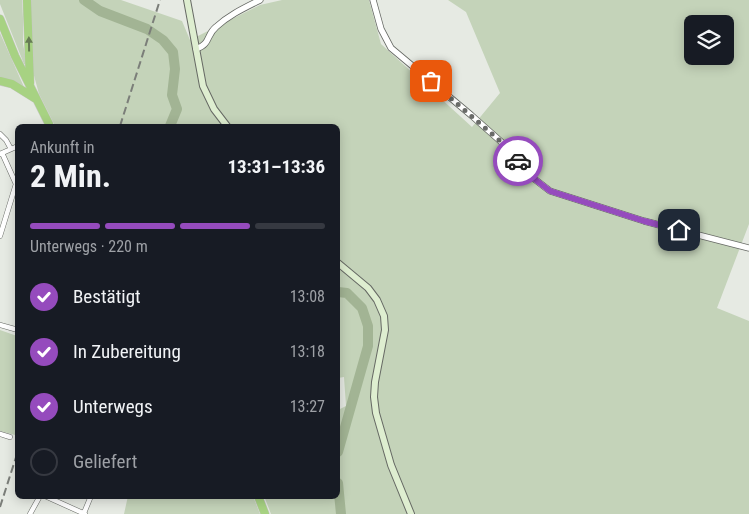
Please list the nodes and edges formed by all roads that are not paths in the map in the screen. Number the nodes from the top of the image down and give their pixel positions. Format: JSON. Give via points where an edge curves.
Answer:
{"nodes":[{"id":1,"x":27,"y":0,"type":"edge"},
{"id":2,"x":187,"y":0,"type":"edge"},
{"id":3,"x":260,"y":0,"type":"edge"},
{"id":4,"x":373,"y":0,"type":"edge"},
{"id":5,"x":0,"y":19,"type":"edge"},
{"id":6,"x":196,"y":49,"type":"junction"},
{"id":7,"x":0,"y":81,"type":"edge"},
{"id":8,"x":31,"y":88,"type":"junction"},
{"id":9,"x":36,"y":99,"type":"junction"},
{"id":10,"x":49,"y":124,"type":"dead end"},
{"id":11,"x":225,"y":124,"type":"edge"},
{"id":12,"x":0,"y":134,"type":"edge"},
{"id":13,"x":15,"y":147,"type":"edge"},
{"id":14,"x":11,"y":149,"type":"junction"},
{"id":15,"x":1,"y":153,"type":"edge"},
{"id":16,"x":15,"y":182,"type":"edge"},
{"id":17,"x":15,"y":187,"type":"edge"},
{"id":18,"x":0,"y":236,"type":"edge"},
{"id":19,"x":749,"y":248,"type":"edge"},
{"id":20,"x":340,"y":266,"type":"edge"},
{"id":21,"x":0,"y":325,"type":"edge"},
{"id":22,"x":15,"y":329,"type":"edge"},
{"id":23,"x":0,"y":434,"type":"edge"},
{"id":24,"x":10,"y":437,"type":"dead end"},
{"id":25,"x":38,"y":499,"type":"edge"},
{"id":26,"x":52,"y":499,"type":"edge"},
{"id":27,"x":90,"y":499,"type":"edge"},
{"id":28,"x":259,"y":499,"type":"edge"},
{"id":29,"x":30,"y":514,"type":"edge"},
{"id":30,"x":84,"y":514,"type":"edge"},
{"id":31,"x":265,"y":514,"type":"edge"},
{"id":32,"x":411,"y":514,"type":"edge"}],
"edges":[{"from":8,"to":1,"type":"highway","one_way":true},
{"from":2,"to":6,"type":"main road"},
{"from":3,"to":6,"type":"street","via":[[237,11],[214,28],[205,45]]},
{"from":4,"to":19,"type":"street","via":[[381,29],[391,48],[493,134],[528,174],[550,191],[644,221]]},
{"from":5,"to":8,"type":"highway"},
{"from":6,"to":11,"type":"main road","via":[[203,86]]},
{"from":7,"to":9,"type":"highway","via":[[12,84]]},
{"from":8,"to":9,"type":"highway"},
{"from":9,"to":10,"type":"highway"},
{"from":12,"to":14,"type":"street"},
{"from":13,"to":14,"type":"street"},
{"from":14,"to":15,"type":"street"},
{"from":15,"to":16,"type":"street"},
{"from":17,"to":18,"type":"street"},
{"from":20,"to":32,"type":"main road","via":[[368,288],[384,316],[386,330],[375,382],[376,413],[391,465]]},
{"from":21,"to":22,"type":"street"},
{"from":23,"to":24,"type":"street"},
{"from":25,"to":29,"type":"street"},
{"from":26,"to":30,"type":"street"},
{"from":27,"to":30,"type":"street"},
{"from":28,"to":31,"type":"highway"}]}
